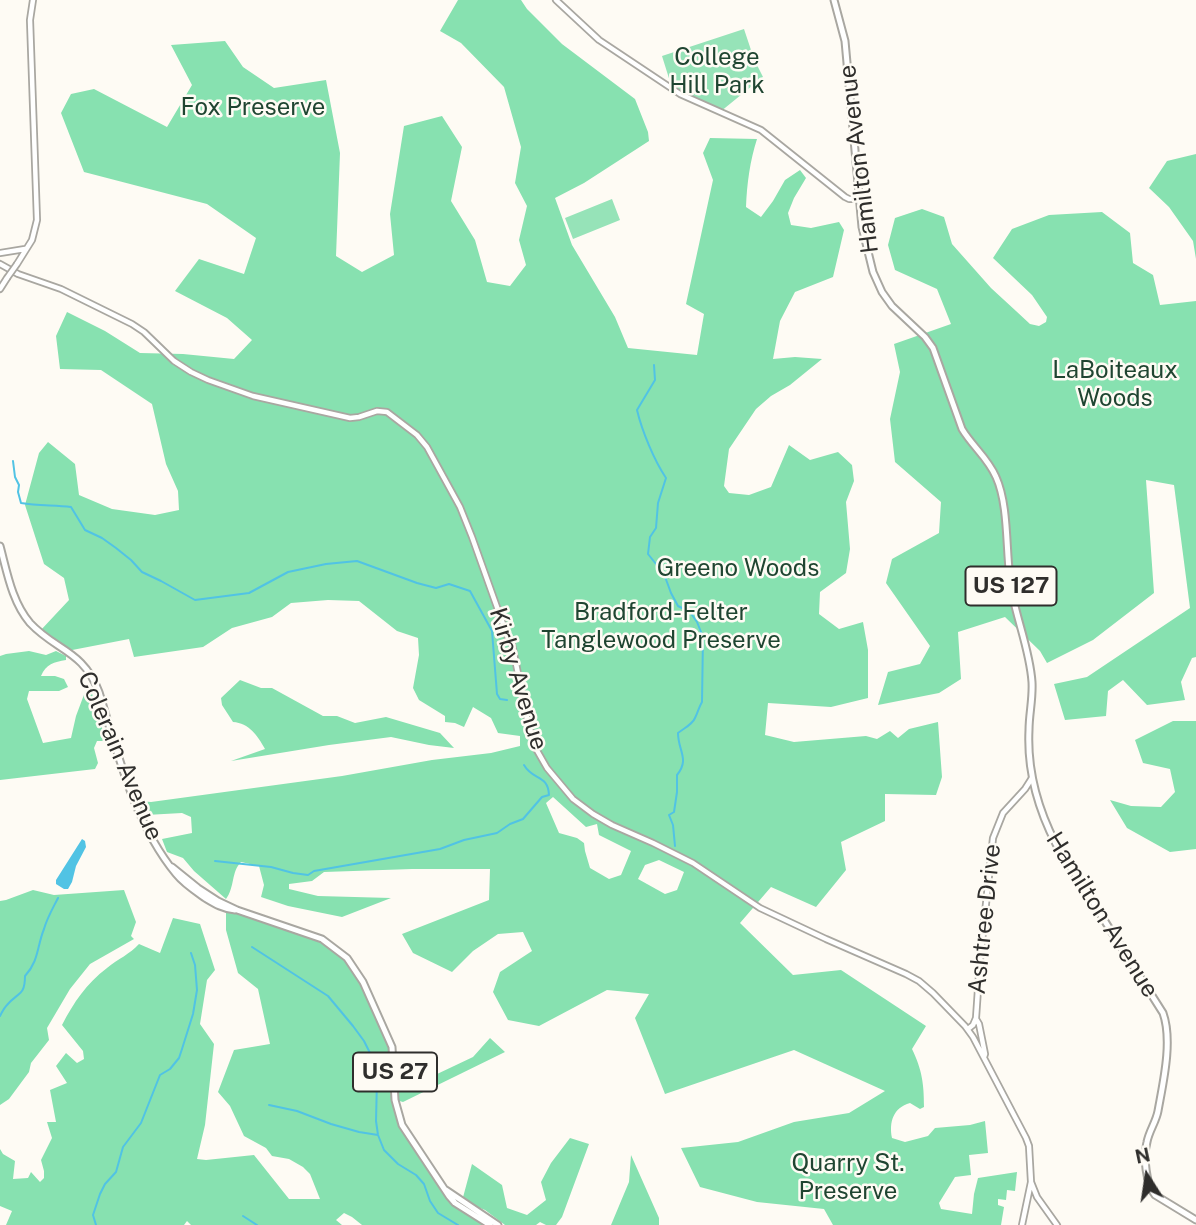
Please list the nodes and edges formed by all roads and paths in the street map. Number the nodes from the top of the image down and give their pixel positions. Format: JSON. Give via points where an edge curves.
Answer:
{"nodes":[{"id":1,"x":33,"y":0,"type":"edge"},
{"id":2,"x":556,"y":0,"type":"edge"},
{"id":3,"x":834,"y":0,"type":"edge"},
{"id":4,"x":859,"y":199,"type":"junction"},
{"id":5,"x":26,"y":249,"type":"junction"},
{"id":6,"x":0,"y":253,"type":"edge"},
{"id":7,"x":0,"y":264,"type":"edge"},
{"id":8,"x":0,"y":289,"type":"edge"},
{"id":9,"x":0,"y":546,"type":"edge"},
{"id":10,"x":1032,"y":777,"type":"junction"},
{"id":11,"x":1025,"y":789,"type":"junction"},
{"id":12,"x":1035,"y":789,"type":"junction"},
{"id":13,"x":976,"y":1018,"type":"junction"},
{"id":14,"x":968,"y":1029,"type":"junction"},
{"id":15,"x":984,"y":1057,"type":"junction"},
{"id":16,"x":1031,"y":1182,"type":"junction"},
{"id":17,"x":444,"y":1188,"type":"junction"},
{"id":18,"x":1196,"y":1220,"type":"edge"},
{"id":19,"x":490,"y":1225,"type":"edge"},
{"id":20,"x":498,"y":1225,"type":"edge"},
{"id":21,"x":1022,"y":1225,"type":"edge"},
{"id":22,"x":1057,"y":1225,"type":"edge"}],
"edges":[{"from":1,"to":5,"type":"street","via":[[37,215]]},
{"from":2,"to":4,"type":"street","via":[[599,40],[672,88],[761,130],[846,198]]},
{"from":3,"to":4,"type":"main road","name":"Hamilton Avenue","number":"US 127","via":[[845,41]]},
{"from":4,"to":10,"type":"main road","name":"Hamilton Avenue","number":"US 127","via":[[877,283],[891,306],[933,348],[962,429],[992,468],[1001,491],[1012,591],[1032,680]]},
{"from":5,"to":6,"type":"street"},
{"from":5,"to":8,"type":"street","bridge":true},
{"from":7,"to":14,"type":"street","name":"Kirby Avenue","via":[[132,324],[191,372],[239,392],[350,418],[377,411],[390,414],[417,435],[460,507],[472,537],[512,644],[535,747],[573,799],[612,825],[684,858],[753,904],[910,976]]},
{"from":9,"to":17,"type":"main road","name":"Colerain Avenue","number":"US 27","via":[[25,616],[75,656],[92,676],[139,814],[172,867],[237,910],[322,939],[357,970],[392,1047],[395,1100],[402,1125]]},
{"from":10,"to":11,"type":"street","name":"Ashtree Drive"},
{"from":10,"to":12,"type":"main road","name":"Hamilton Avenue","number":"US 127"},
{"from":11,"to":12,"type":"street"},
{"from":11,"to":13,"type":"street","name":"Ashtree Drive","via":[[1003,813],[993,838]]},
{"from":12,"to":18,"type":"main road","name":"Hamilton Avenue","number":"US 127","via":[[1056,844],[1163,1013],[1166,1059],[1146,1147],[1148,1179],[1159,1198]]},
{"from":13,"to":14,"type":"street","name":"Ashtree Drive"},
{"from":13,"to":15,"type":"street"},
{"from":14,"to":15,"type":"street","name":"Kirby Avenue"},
{"from":15,"to":16,"type":"street","name":"Kirby Avenue","via":[[1026,1138]]},
{"from":16,"to":21,"type":"street"},
{"from":16,"to":22,"type":"street","name":"Kirby Avenue"},
{"from":17,"to":19,"type":"main road","name":"Colerain Avenue","number":"US 27","via":[[455,1203]]},
{"from":17,"to":20,"type":"main road","name":"Colerain Avenue","number":"US 27"}]}
